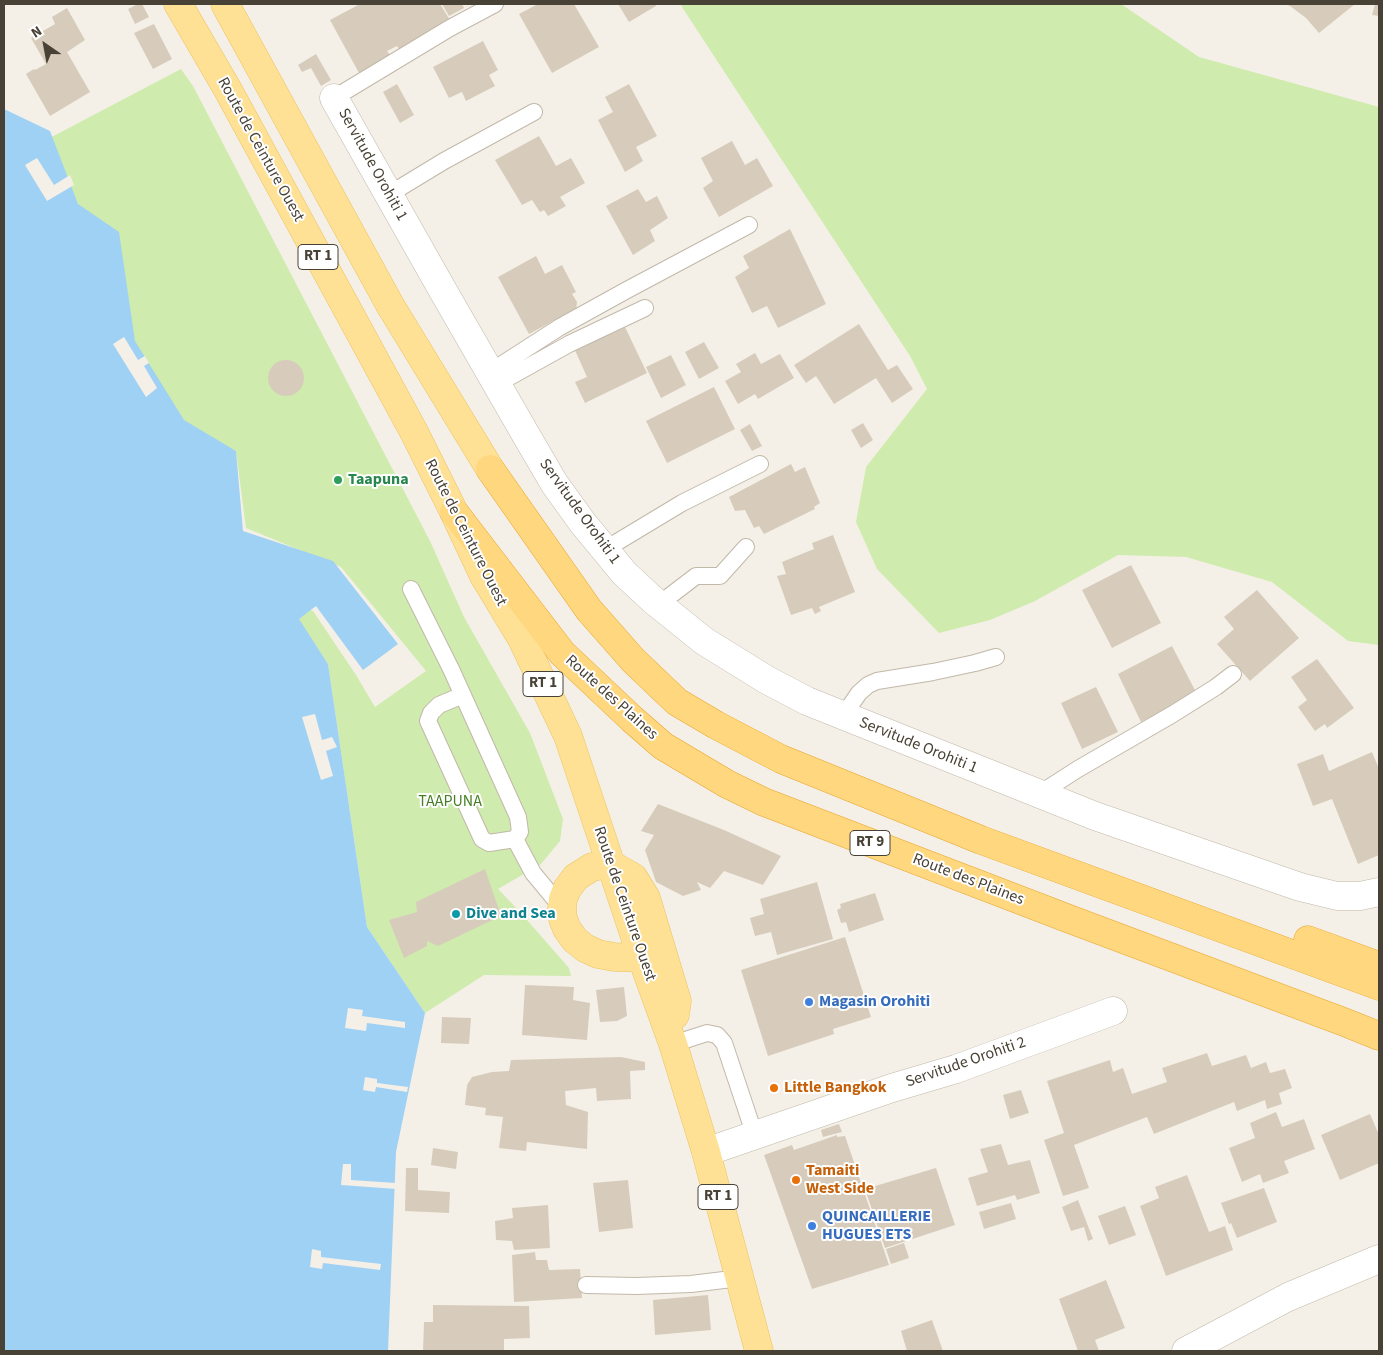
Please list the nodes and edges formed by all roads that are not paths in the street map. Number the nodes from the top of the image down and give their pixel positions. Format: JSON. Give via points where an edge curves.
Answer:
{"nodes":[{"id":1,"x":178,"y":4,"type":"edge"},
{"id":2,"x":225,"y":4,"type":"edge"},
{"id":3,"x":495,"y":4,"type":"edge"},
{"id":4,"x":334,"y":98,"type":"joint"},
{"id":5,"x":534,"y":112,"type":"dead end"},
{"id":6,"x":388,"y":195,"type":"junction"},
{"id":7,"x":749,"y":225,"type":"dead end"},
{"id":8,"x":645,"y":308,"type":"dead end"},
{"id":9,"x":493,"y":378,"type":"junction"},
{"id":10,"x":760,"y":464,"type":"dead end"},
{"id":11,"x":490,"y":469,"type":"joint"},
{"id":12,"x":454,"y":512,"type":"junction"},
{"id":13,"x":746,"y":547,"type":"dead end"},
{"id":14,"x":604,"y":550,"type":"junction"},
{"id":15,"x":411,"y":589,"type":"dead end"},
{"id":16,"x":658,"y":605,"type":"junction"},
{"id":17,"x":996,"y":657,"type":"dead end"},
{"id":18,"x":1233,"y":674,"type":"dead end"},
{"id":19,"x":463,"y":695,"type":"junction"},
{"id":20,"x":843,"y":716,"type":"junction"},
{"id":21,"x":768,"y":752,"type":"junction"},
{"id":22,"x":1038,"y":794,"type":"junction"},
{"id":23,"x":515,"y":839,"type":"junction"},
{"id":24,"x":610,"y":864,"type":"junction"},
{"id":25,"x":1379,"y":892,"type":"edge"},
{"id":26,"x":562,"y":908,"type":"junction"},
{"id":27,"x":642,"y":958,"type":"junction"},
{"id":28,"x":1379,"y":966,"type":"edge"},
{"id":29,"x":1379,"y":986,"type":"edge"},
{"id":30,"x":1113,"y":1011,"type":"dead end"},
{"id":31,"x":1379,"y":1036,"type":"edge"},
{"id":32,"x":673,"y":1044,"type":"junction"},
{"id":33,"x":755,"y":1136,"type":"junction"},
{"id":34,"x":706,"y":1152,"type":"junction"},
{"id":35,"x":1379,"y":1259,"type":"edge"},
{"id":36,"x":740,"y":1278,"type":"junction"},
{"id":37,"x":586,"y":1285,"type":"dead end"},
{"id":38,"x":759,"y":1351,"type":"edge"},
{"id":39,"x":1186,"y":1351,"type":"edge"}],
"edges":[{"from":1,"to":12,"type":"main road","name":"Route de Ceinture Ouest","number":"RT 1","via":[[414,432]]},
{"from":2,"to":11,"type":"main road","number":"RT 1","via":[[390,305]]},
{"from":3,"to":4,"type":"lane","name":"Servitude Orohiti 1"},
{"from":4,"to":6,"type":"street","name":"Servitude Orohiti 1"},
{"from":5,"to":6,"type":"lane"},
{"from":6,"to":9,"type":"street","name":"Servitude Orohiti 1"},
{"from":7,"to":9,"type":"lane","via":[[560,327]]},
{"from":8,"to":9,"type":"lane"},
{"from":9,"to":14,"type":"street","name":"Servitude Orohiti 1","via":[[554,483]]},
{"from":10,"to":14,"type":"lane","via":[[682,503]]},
{"from":11,"to":21,"type":"highway","via":[[589,610],[633,660],[677,702]]},
{"from":12,"to":24,"type":"main road","name":"Route de Ceinture Ouest","number":"RT 1","via":[[484,576],[522,639],[568,736]]},
{"from":12,"to":31,"type":"highway","name":"Route des Plaines","number":"RT 9","via":[[562,653],[663,746],[727,784],[764,802]]},
{"from":13,"to":16,"type":"lane","via":[[720,576],[696,576]]},
{"from":14,"to":16,"type":"street","name":"Servitude Orohiti 1"},
{"from":15,"to":19,"type":"lane"},
{"from":16,"to":20,"type":"street","name":"Servitude Orohiti 1","via":[[735,661],[807,701]]},
{"from":17,"to":20,"type":"lane","via":[[975,664],[877,681],[859,693]]},
{"from":18,"to":22,"type":"lane","via":[[1173,714]]},
{"from":19,"to":23,"type":"lane","via":[[518,817],[520,832]]},
{"from":19,"to":23,"type":"lane","via":[[439,705],[428,721],[482,839],[489,843]]},
{"from":20,"to":22,"type":"street","name":"Servitude Orohiti 1"},
{"from":21,"to":28,"type":"highway","via":[[977,818]]},
{"from":21,"to":29,"type":"highway","via":[[980,840]]},
{"from":22,"to":25,"type":"street","name":"Servitude Orohiti 1","via":[[1300,887],[1336,896]]},
{"from":23,"to":26,"type":"lane","via":[[533,873]]},
{"from":24,"to":26,"type":"main road","via":[[592,867],[576,877],[567,889]]},
{"from":24,"to":27,"type":"main road","name":"Route de Ceinture Ouest","number":"RT 1"},
{"from":24,"to":32,"type":"main road","number":"RT 1","via":[[633,876],[646,898],[677,1001]]},
{"from":26,"to":27,"type":"main road","via":[[567,929],[585,948],[598,954]]},
{"from":27,"to":32,"type":"main road","name":"Route de Ceinture Ouest","number":"RT 1"},
{"from":30,"to":33,"type":"street","name":"Servitude Orohiti 2","via":[[956,1069]]},
{"from":32,"to":33,"type":"lane","via":[[707,1033],[724,1043]]},
{"from":32,"to":34,"type":"main road","name":"Route de Ceinture Ouest","number":"RT 1"},
{"from":33,"to":34,"type":"street","name":"Servitude Orohiti 2"},
{"from":34,"to":36,"type":"main road","name":"Route de Ceinture Ouest","number":"RT 1"},
{"from":35,"to":39,"type":"street","via":[[1288,1297]]},
{"from":36,"to":37,"type":"lane","via":[[692,1284]]},
{"from":36,"to":38,"type":"main road","name":"Route de Ceinture Ouest","number":"RT 1"}]}
